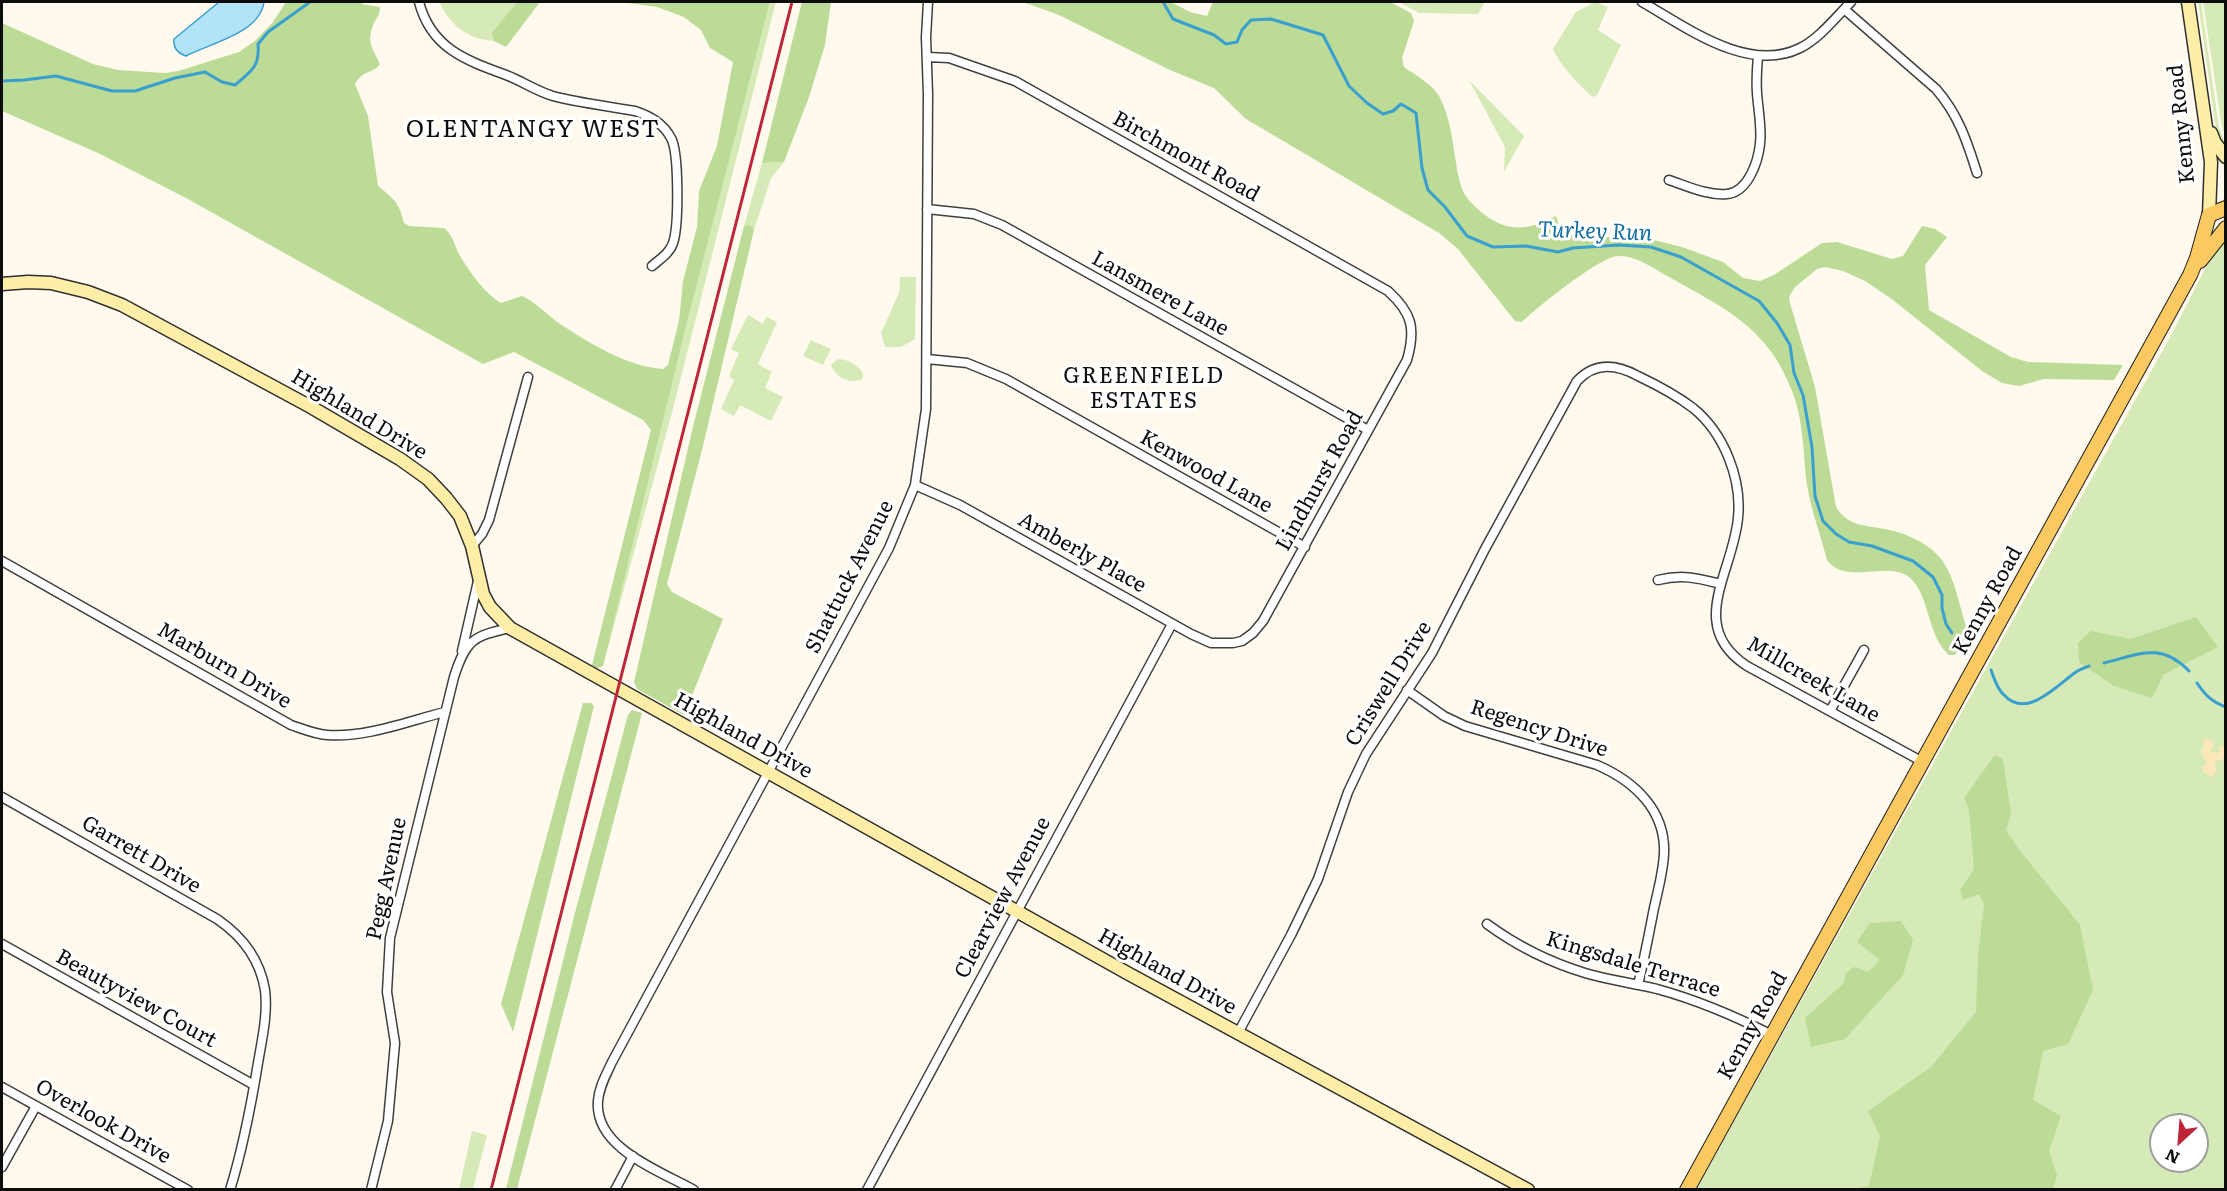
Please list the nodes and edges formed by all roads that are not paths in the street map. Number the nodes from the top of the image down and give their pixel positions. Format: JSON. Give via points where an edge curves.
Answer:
{"nodes":[{"id":1,"x":419,"y":2,"type":"edge"},
{"id":2,"x":928,"y":2,"type":"edge"},
{"id":3,"x":1642,"y":2,"type":"edge"},
{"id":4,"x":1851,"y":2,"type":"edge"},
{"id":5,"x":2188,"y":2,"type":"edge"},
{"id":6,"x":1844,"y":9,"type":"junction"},
{"id":7,"x":1758,"y":56,"type":"junction"},
{"id":8,"x":927,"y":57,"type":"junction"},
{"id":9,"x":2205,"y":114,"type":"junction"},
{"id":10,"x":2226,"y":157,"type":"edge"},
{"id":11,"x":1977,"y":172,"type":"dead end"},
{"id":12,"x":1669,"y":180,"type":"dead end"},
{"id":13,"x":2226,"y":208,"type":"edge"},
{"id":14,"x":927,"y":209,"type":"junction"},
{"id":15,"x":2209,"y":215,"type":"junction"},
{"id":16,"x":2226,"y":228,"type":"edge"},
{"id":17,"x":652,"y":266,"type":"dead end"},
{"id":18,"x":2190,"y":275,"type":"junction"},
{"id":19,"x":2,"y":284,"type":"edge"},
{"id":20,"x":1411,"y":320,"type":"joint"},
{"id":21,"x":927,"y":359,"type":"junction"},
{"id":22,"x":1593,"y":368,"type":"joint"},
{"id":23,"x":528,"y":377,"type":"dead end"},
{"id":24,"x":1368,"y":430,"type":"junction"},
{"id":25,"x":915,"y":485,"type":"junction"},
{"id":26,"x":472,"y":546,"type":"junction"},
{"id":27,"x":1305,"y":547,"type":"junction"},
{"id":28,"x":2,"y":561,"type":"edge"},
{"id":29,"x":478,"y":580,"type":"junction"},
{"id":30,"x":1658,"y":580,"type":"dead end"},
{"id":31,"x":1721,"y":584,"type":"junction"},
{"id":32,"x":1172,"y":624,"type":"junction"},
{"id":33,"x":510,"y":628,"type":"junction"},
{"id":34,"x":1233,"y":643,"type":"joint"},
{"id":35,"x":1864,"y":650,"type":"dead end"},
{"id":36,"x":462,"y":651,"type":"junction"},
{"id":37,"x":1407,"y":690,"type":"junction"},
{"id":38,"x":1830,"y":711,"type":"junction"},
{"id":39,"x":445,"y":712,"type":"junction"},
{"id":40,"x":1923,"y":762,"type":"junction"},
{"id":41,"x":768,"y":772,"type":"junction"},
{"id":42,"x":2,"y":797,"type":"edge"},
{"id":43,"x":1017,"y":912,"type":"junction"},
{"id":44,"x":1487,"y":924,"type":"dead end"},
{"id":45,"x":2,"y":944,"type":"edge"},
{"id":46,"x":1638,"y":985,"type":"junction"},
{"id":47,"x":1238,"y":1033,"type":"junction"},
{"id":48,"x":1772,"y":1035,"type":"junction"},
{"id":49,"x":254,"y":1085,"type":"junction"},
{"id":50,"x":2,"y":1087,"type":"edge"},
{"id":51,"x":36,"y":1106,"type":"junction"},
{"id":52,"x":633,"y":1156,"type":"junction"},
{"id":53,"x":2,"y":1167,"type":"edge"},
{"id":54,"x":188,"y":1190,"type":"edge"},
{"id":55,"x":230,"y":1190,"type":"edge"},
{"id":56,"x":371,"y":1190,"type":"edge"},
{"id":57,"x":615,"y":1190,"type":"edge"},
{"id":58,"x":694,"y":1190,"type":"edge"},
{"id":59,"x":867,"y":1190,"type":"edge"},
{"id":60,"x":1528,"y":1190,"type":"edge"},
{"id":61,"x":1687,"y":1190,"type":"edge"}],
"edges":[{"from":1,"to":17,"type":"street","via":[[437,37],[459,56],[549,95],[635,111],[664,128],[674,144],[677,223],[671,248]]},
{"from":2,"to":8,"type":"street","name":"Shattuck Avenue"},
{"from":3,"to":7,"type":"street","via":[[1716,43]]},
{"from":4,"to":6,"type":"street"},
{"from":5,"to":9,"type":"street","name":"Kenny Road"},
{"from":6,"to":7,"type":"street","via":[[1800,49]]},
{"from":6,"to":11,"type":"street","via":[[1947,102],[1965,134]]},
{"from":7,"to":12,"type":"street","via":[[1760,144],[1742,189],[1713,194]]},
{"from":8,"to":14,"type":"street","name":"Shattuck Avenue"},
{"from":8,"to":20,"type":"street","name":"Birchmont Road","via":[[950,58],[1015,81],[1388,291],[1402,303]]},
{"from":9,"to":10,"type":"street","via":[[2214,143]]},
{"from":9,"to":15,"type":"street","name":"Kenny Road","via":[[2211,162]]},
{"from":13,"to":15,"type":"main road"},
{"from":14,"to":21,"type":"street","name":"Shattuck Avenue"},
{"from":14,"to":24,"type":"street","name":"Lansmere Lane","via":[[974,214],[1002,225]]},
{"from":15,"to":18,"type":"main road","name":"Kenny Road"},
{"from":16,"to":18,"type":"main road"},
{"from":18,"to":40,"type":"main road","name":"Kenny Road"},
{"from":19,"to":26,"type":"street","name":"Highland Drive","via":[[51,283],[122,305],[311,407],[429,480],[460,516]]},
{"from":20,"to":24,"type":"street","name":"Lindhurst Road","via":[[1407,360]]},
{"from":21,"to":25,"type":"street","name":"Shattuck Avenue","via":[[926,409]]},
{"from":21,"to":27,"type":"street","name":"Kenwood Lane","via":[[967,363],[1006,379]]},
{"from":22,"to":31,"type":"street","name":"Millcreek Lane","via":[[1620,368],[1694,409],[1729,457],[1738,518]]},
{"from":22,"to":37,"type":"street","name":"Criswell Drive","via":[[1577,381],[1447,626]]},
{"from":23,"to":26,"type":"street","via":[[489,520]]},
{"from":24,"to":27,"type":"street","name":"Lindhurst Road"},
{"from":25,"to":32,"type":"street","name":"Amberly Place","via":[[960,505]]},
{"from":25,"to":41,"type":"street","name":"Shattuck Avenue","via":[[889,548]]},
{"from":26,"to":29,"type":"street","name":"Highland Drive"},
{"from":27,"to":34,"type":"street","name":"Lindhurst Road","via":[[1263,621],[1253,633]]},
{"from":28,"to":39,"type":"street","name":"Marburn Drive","via":[[291,725],[337,736]]},
{"from":29,"to":33,"type":"street","name":"Highland Drive","via":[[490,607]]},
{"from":29,"to":36,"type":"street","name":"Pegg Avenue"},
{"from":30,"to":31,"type":"street","via":[[1695,577]]},
{"from":31,"to":38,"type":"street","name":"Millcreek Lane","via":[[1715,619],[1727,651]]},
{"from":32,"to":34,"type":"street","name":"Amberly Place","via":[[1211,643]]},
{"from":32,"to":43,"type":"street","name":"Clearview Avenue"},
{"from":33,"to":36,"type":"street","via":[[476,639]]},
{"from":33,"to":41,"type":"street","name":"Highland Drive"},
{"from":35,"to":38,"type":"street"},
{"from":36,"to":39,"type":"street","name":"Pegg Avenue"},
{"from":37,"to":46,"type":"street","name":"Regency Drive","via":[[1465,726],[1618,774],[1653,809],[1664,852]]},
{"from":37,"to":47,"type":"street","name":"Criswell Drive","via":[[1366,754],[1348,792],[1318,879]]},
{"from":38,"to":40,"type":"street","name":"Millcreek Lane"},
{"from":39,"to":56,"type":"street","name":"Pegg Avenue","via":[[390,938],[387,992],[395,1043],[388,1121]]},
{"from":40,"to":48,"type":"main road","name":"Kenny Road"},
{"from":41,"to":43,"type":"street","name":"Highland Drive"},
{"from":41,"to":52,"type":"street","name":"Shattuck Avenue","via":[[600,1088],[597,1102],[604,1130]]},
{"from":42,"to":49,"type":"street","name":"Garrett Drive","via":[[217,919],[238,935],[253,956],[265,990],[265,1026]]},
{"from":43,"to":47,"type":"street","name":"Highland Drive"},
{"from":43,"to":59,"type":"street","name":"Clearview Avenue"},
{"from":44,"to":46,"type":"street","name":"Kingsdale Terrace","via":[[1513,943],[1556,963]]},
{"from":45,"to":49,"type":"street","name":"Beautyview Court"},
{"from":46,"to":48,"type":"street","name":"Kingsdale Terrace","via":[[1729,1014]]},
{"from":47,"to":60,"type":"street","name":"Highland Drive"},
{"from":48,"to":61,"type":"main road","name":"Kenny Road"},
{"from":49,"to":55,"type":"street","name":"Garrett Drive"},
{"from":50,"to":51,"type":"street","name":"Overlook Drive"},
{"from":51,"to":53,"type":"street"},
{"from":51,"to":54,"type":"street","name":"Overlook Drive"},
{"from":52,"to":57,"type":"street"},
{"from":52,"to":58,"type":"street"}]}
